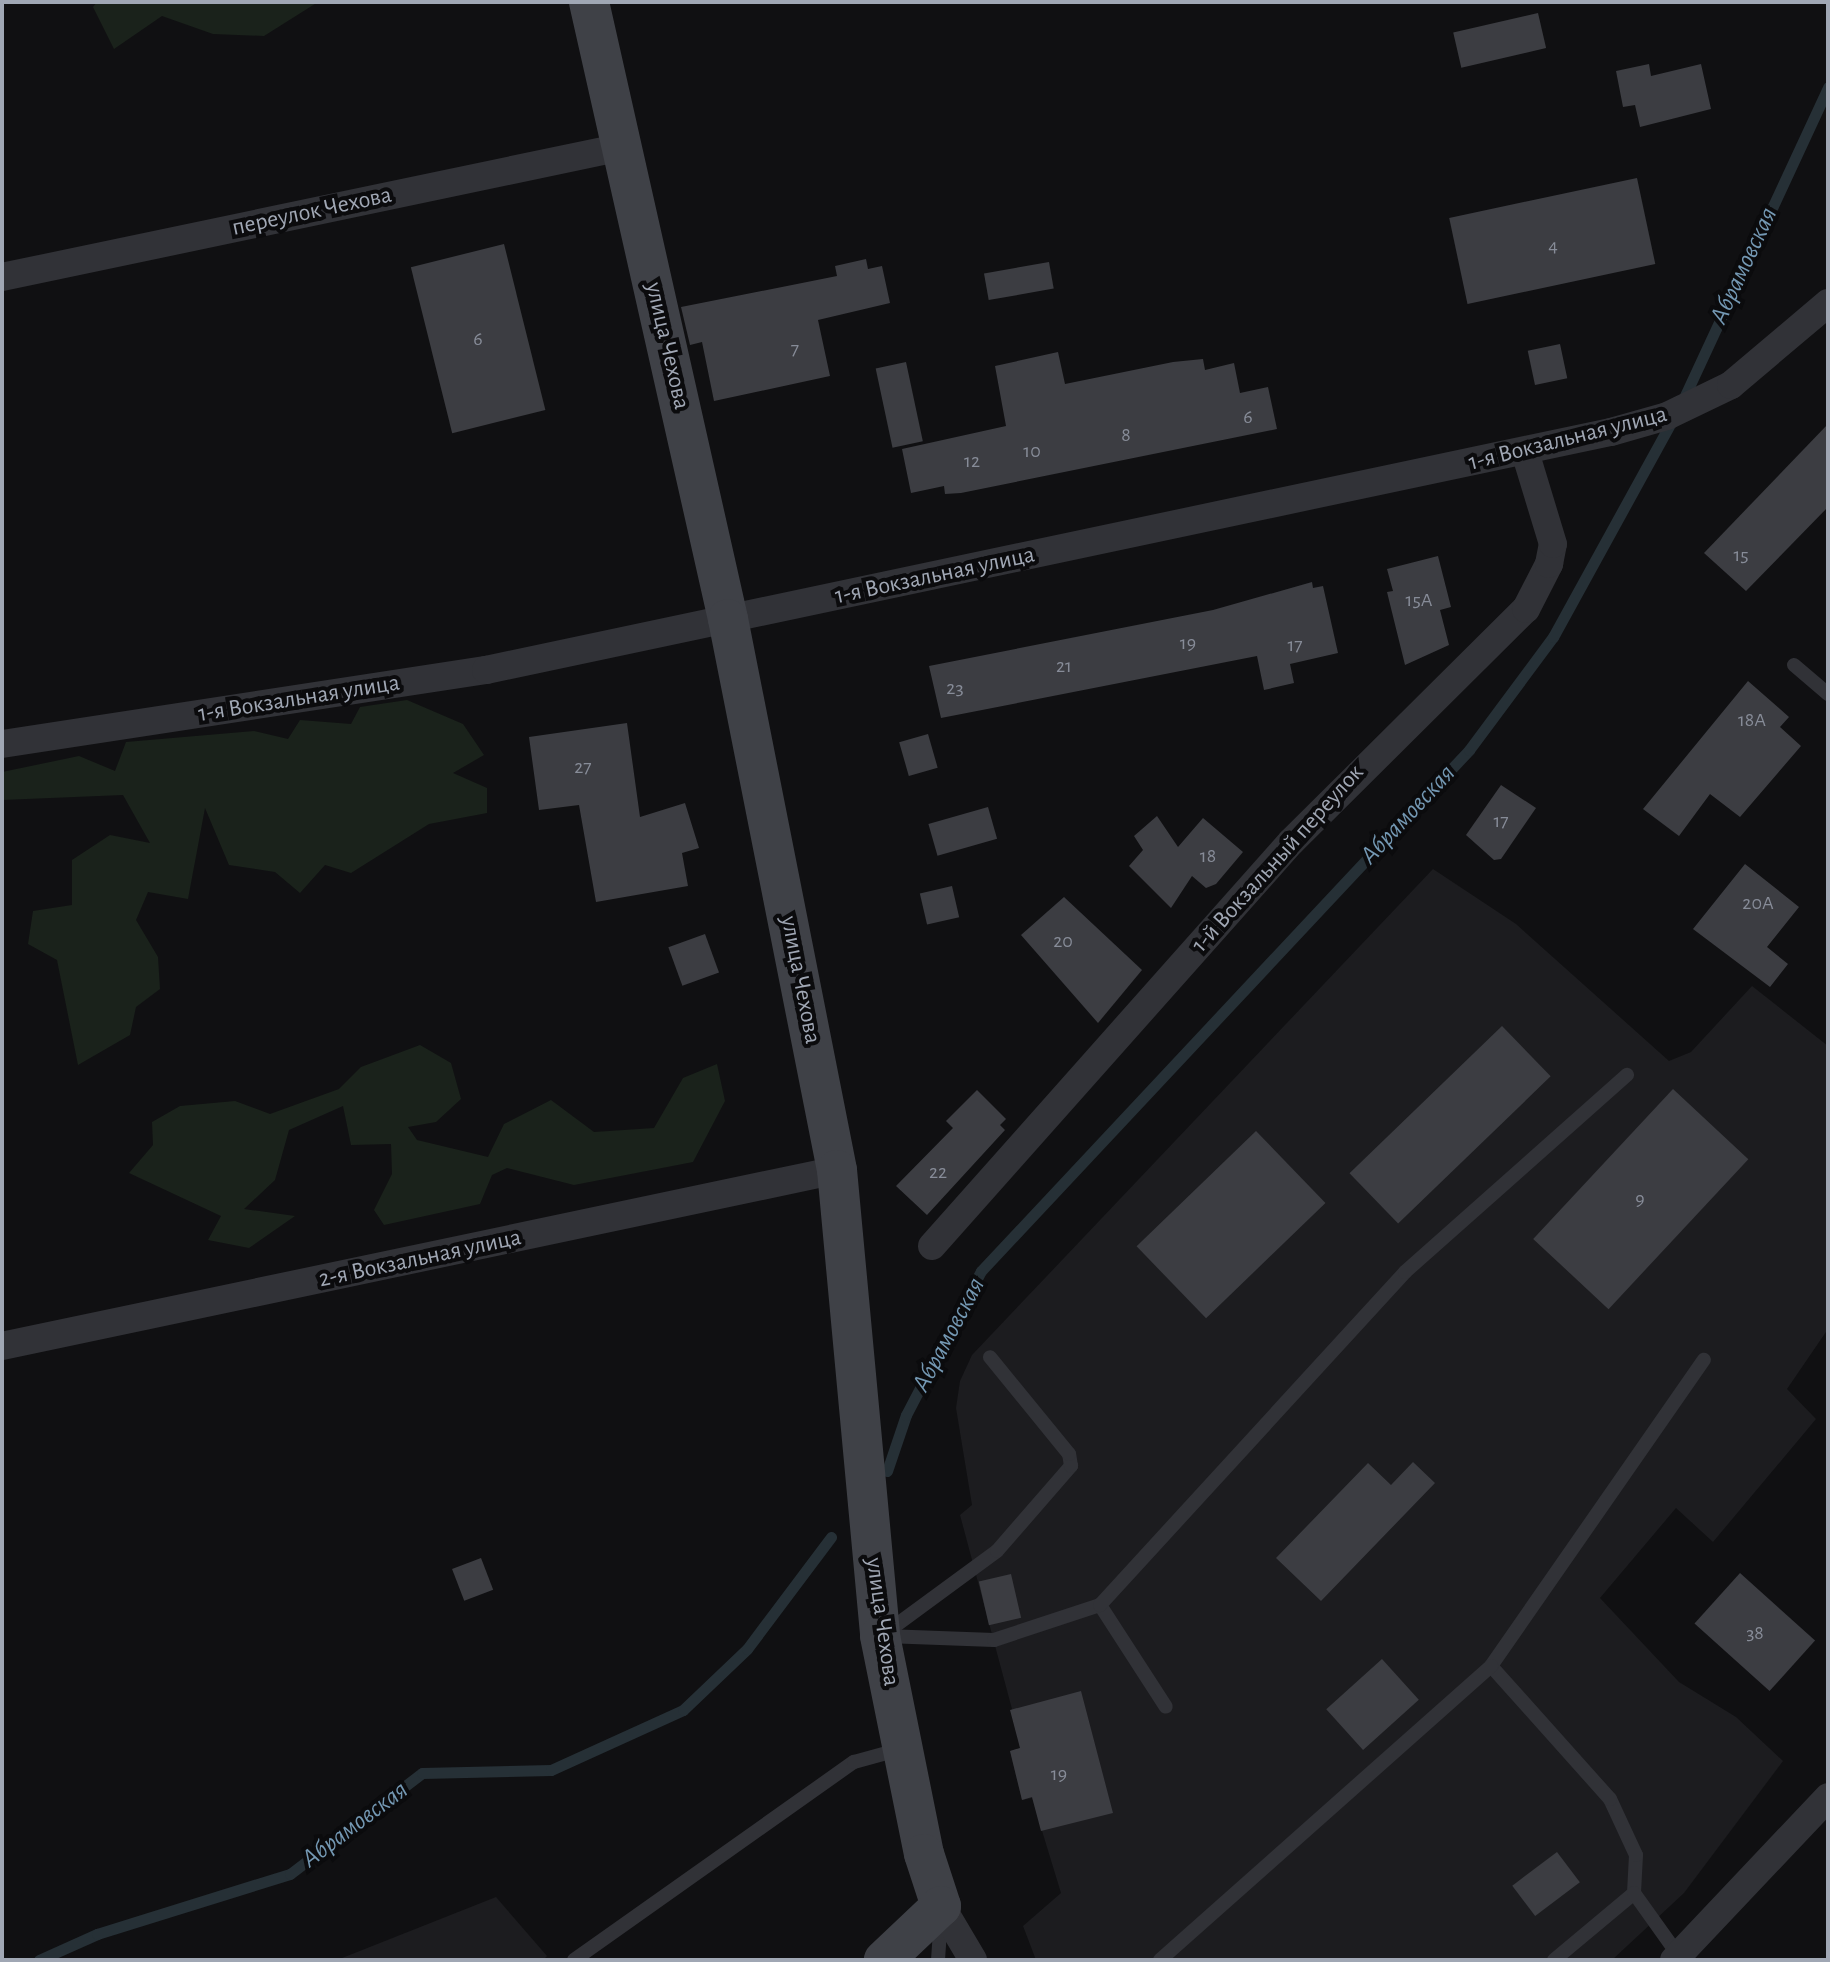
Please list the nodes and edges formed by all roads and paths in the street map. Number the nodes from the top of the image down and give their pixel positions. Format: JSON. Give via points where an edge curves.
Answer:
{"nodes":[{"id":1,"x":589,"y":2,"type":"edge"},
{"id":2,"x":622,"y":147,"type":"junction"},
{"id":3,"x":2,"y":277,"type":"edge"},
{"id":4,"x":1828,"y":303,"type":"edge"},
{"id":5,"x":1525,"y":452,"type":"junction"},
{"id":6,"x":728,"y":619,"type":"junction"},
{"id":7,"x":1794,"y":665,"type":"dead end"},
{"id":8,"x":1828,"y":694,"type":"edge"},
{"id":9,"x":2,"y":744,"type":"edge"},
{"id":10,"x":1627,"y":1075,"type":"dead end"},
{"id":11,"x":837,"y":1170,"type":"junction"},
{"id":12,"x":932,"y":1246,"type":"dead end"},
{"id":13,"x":2,"y":1346,"type":"edge"},
{"id":14,"x":990,"y":1357,"type":"dead end"},
{"id":15,"x":1704,"y":1360,"type":"dead end"},
{"id":16,"x":1100,"y":1605,"type":"junction"},
{"id":17,"x":880,"y":1636,"type":"junction"},
{"id":18,"x":1491,"y":1666,"type":"junction"},
{"id":19,"x":1166,"y":1707,"type":"dead end"},
{"id":20,"x":903,"y":1748,"type":"junction"},
{"id":21,"x":1828,"y":1797,"type":"edge"},
{"id":22,"x":1634,"y":1893,"type":"junction"},
{"id":23,"x":941,"y":1906,"type":"junction"},
{"id":24,"x":1676,"y":1958,"type":"edge"},
{"id":25,"x":574,"y":1960,"type":"edge"},
{"id":26,"x":884,"y":1960,"type":"edge"},
{"id":27,"x":938,"y":1960,"type":"edge"},
{"id":28,"x":973,"y":1960,"type":"edge"},
{"id":29,"x":1160,"y":1960,"type":"edge"},
{"id":30,"x":1554,"y":1960,"type":"edge"}],
"edges":[{"from":1,"to":2,"type":"street","name":"улица Чехова"},
{"from":2,"to":3,"type":"street","name":"переулок Чехова"},
{"from":2,"to":6,"type":"street","name":"улица Чехова"},
{"from":4,"to":5,"type":"street","name":"1-я Вокзальная улица","via":[[1766,360],[1699,403]]},
{"from":5,"to":6,"type":"street","name":"1-я Вокзальная улица"},
{"from":5,"to":12,"type":"street","name":"1-й Вокзальный переулок","via":[[1553,544],[1526,609],[1291,842]]},
{"from":6,"to":9,"type":"street","name":"1-я Вокзальная улица","via":[[486,670]]},
{"from":6,"to":11,"type":"street","name":"улица Чехова"},
{"from":7,"to":8,"type":"lane"},
{"from":10,"to":16,"type":"lane","via":[[1405,1272]]},
{"from":11,"to":13,"type":"street","name":"2-я Вокзальная улица"},
{"from":11,"to":17,"type":"street","name":"улица Чехова"},
{"from":14,"to":17,"type":"lane","via":[[1069,1454],[1067,1478],[997,1551]]},
{"from":15,"to":18,"type":"lane"},
{"from":16,"to":17,"type":"lane","via":[[994,1640]]},
{"from":16,"to":19,"type":"lane"},
{"from":17,"to":20,"type":"street","name":"улица Чехова"},
{"from":18,"to":22,"type":"lane","via":[[1610,1799],[1636,1855]]},
{"from":18,"to":29,"type":"lane"},
{"from":20,"to":23,"type":"street","name":"улица Чехова"},
{"from":20,"to":25,"type":"lane","via":[[854,1762]]},
{"from":21,"to":24,"type":"street"},
{"from":22,"to":24,"type":"lane"},
{"from":22,"to":30,"type":"lane"},
{"from":23,"to":26,"type":"street"},
{"from":23,"to":27,"type":"lane"},
{"from":23,"to":28,"type":"street","name":"улица Чехова"}]}
